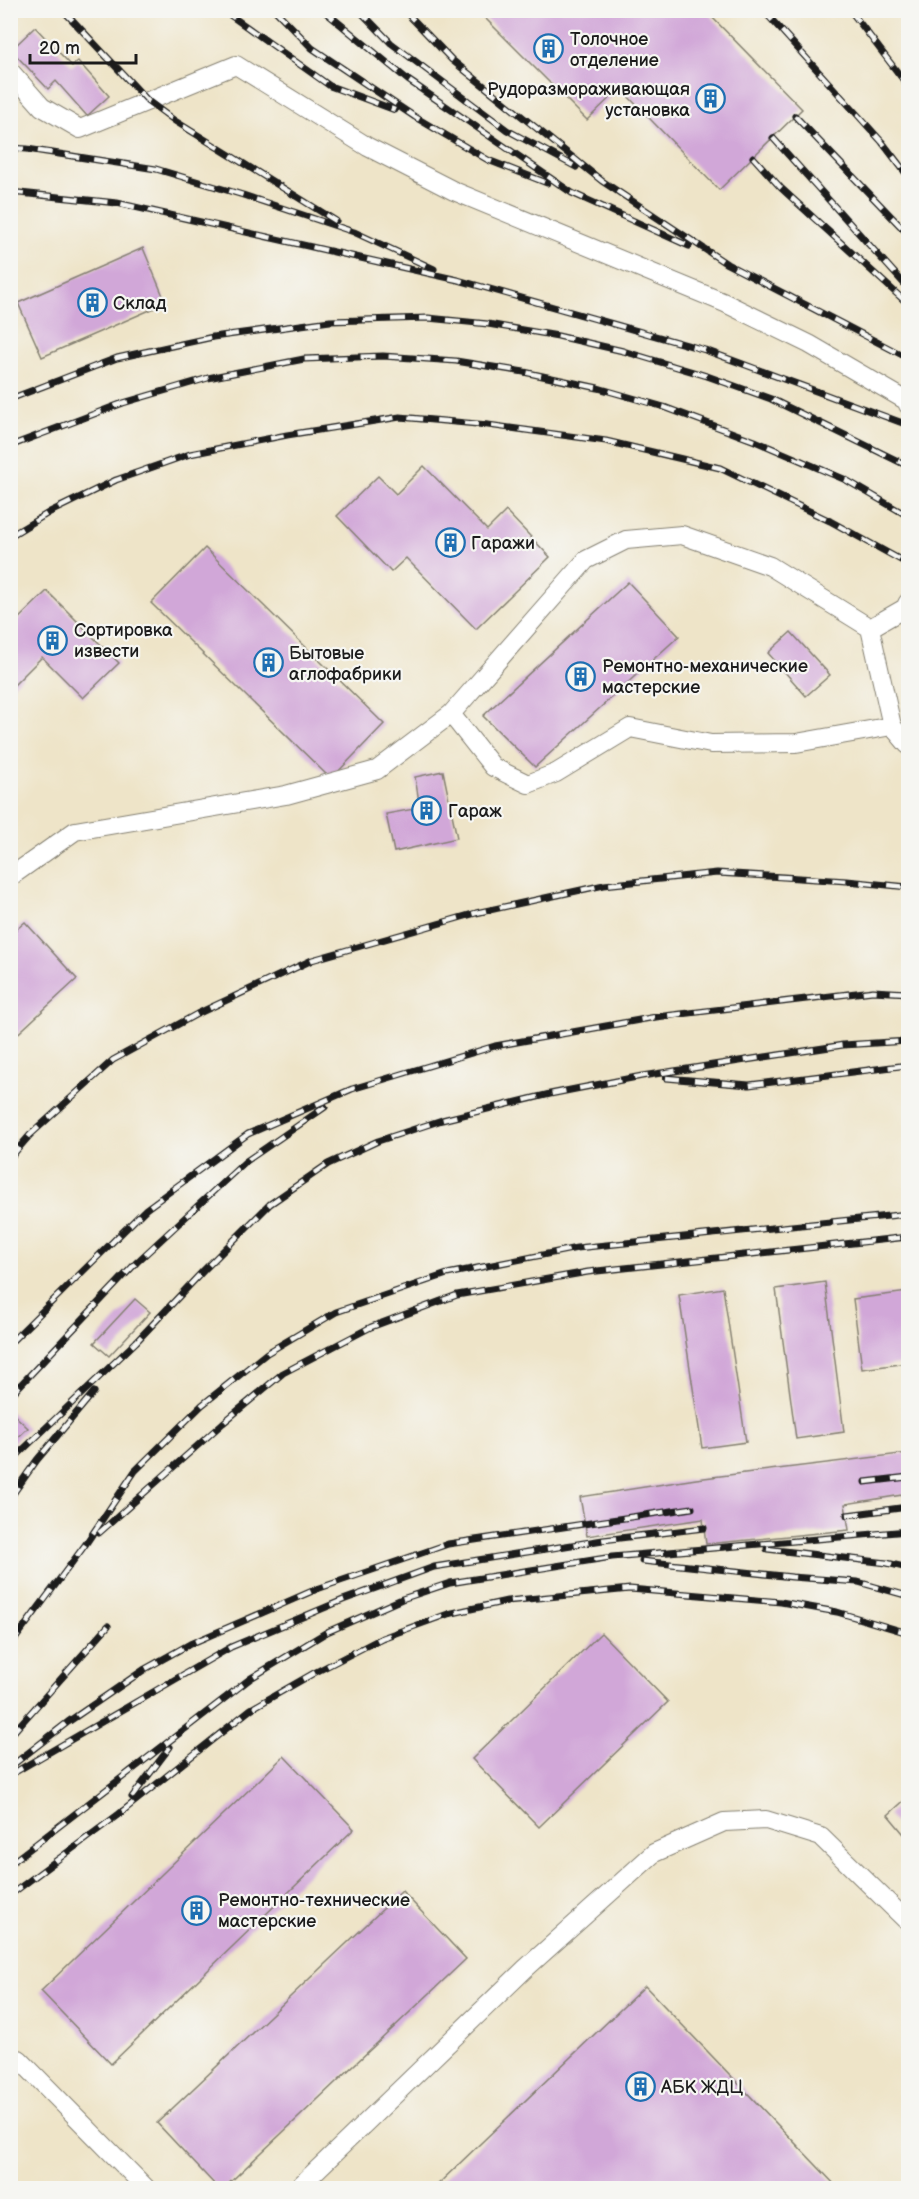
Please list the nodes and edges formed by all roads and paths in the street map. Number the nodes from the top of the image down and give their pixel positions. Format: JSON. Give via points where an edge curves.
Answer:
{"nodes":[{"id":1,"x":10,"y":71,"type":"edge"},
{"id":2,"x":909,"y":405,"type":"edge"},
{"id":3,"x":909,"y":603,"type":"edge"},
{"id":4,"x":870,"y":628,"type":"junction"},
{"id":5,"x":451,"y":714,"type":"junction"},
{"id":6,"x":892,"y":726,"type":"junction"},
{"id":7,"x":909,"y":745,"type":"edge"},
{"id":8,"x":10,"y":877,"type":"edge"},
{"id":9,"x":909,"y":1922,"type":"edge"},
{"id":10,"x":10,"y":2068,"type":"edge"},
{"id":11,"x":146,"y":2188,"type":"edge"},
{"id":12,"x":298,"y":2188,"type":"edge"}],
"edges":[{"from":1,"to":2,"type":"lane","via":[[42,107],[80,129],[236,65],[368,147],[454,191],[725,303],[809,344]]},
{"from":3,"to":4,"type":"lane"},
{"from":4,"to":5,"type":"lane","via":[[770,566],[682,535],[626,540],[586,560]]},
{"from":4,"to":6,"type":"lane"},
{"from":5,"to":6,"type":"lane","via":[[493,767],[528,784],[556,773],[630,728],[711,744],[796,743]]},
{"from":5,"to":8,"type":"lane","via":[[377,770],[286,795],[75,831]]},
{"from":6,"to":7,"type":"lane"},
{"from":9,"to":12,"type":"lane","via":[[821,1837],[766,1820],[724,1822],[654,1853],[525,1969]]},
{"from":10,"to":11,"type":"lane","via":[[19,2059]]}]}
